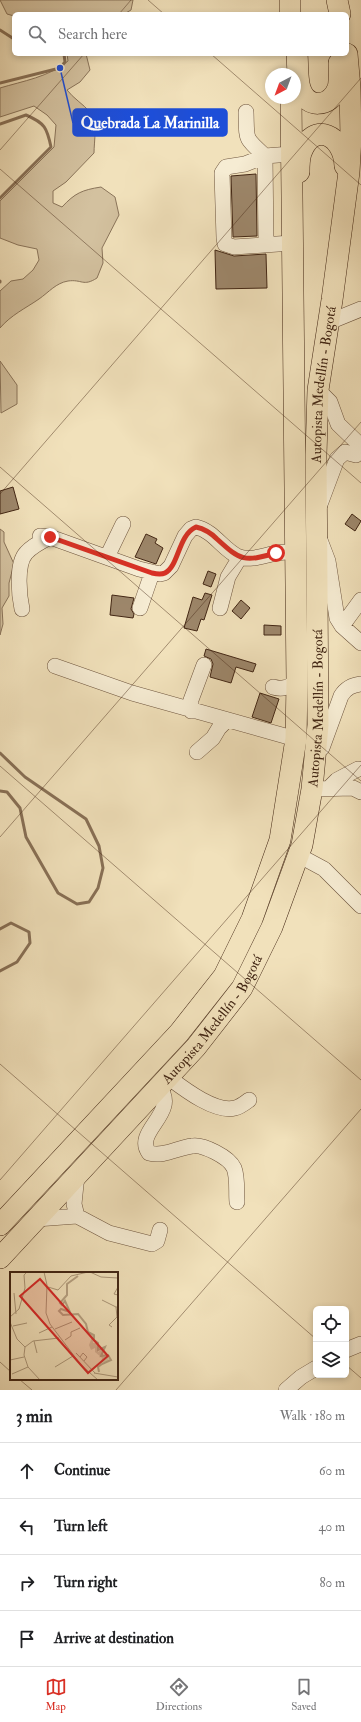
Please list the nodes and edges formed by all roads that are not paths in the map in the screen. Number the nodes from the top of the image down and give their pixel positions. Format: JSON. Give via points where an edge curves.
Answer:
{"nodes":[{"id":1,"x":290,"y":0,"type":"edge"},
{"id":2,"x":337,"y":0,"type":"edge"},
{"id":3,"x":290,"y":12,"type":"edge"},
{"id":4,"x":340,"y":12,"type":"edge"},
{"id":5,"x":290,"y":56,"type":"edge"},
{"id":6,"x":297,"y":56,"type":"edge"},
{"id":7,"x":338,"y":56,"type":"edge"},
{"id":8,"x":347,"y":56,"type":"edge"},
{"id":9,"x":290,"y":68,"type":"edge"},
{"id":10,"x":291,"y":104,"type":"edge"},
{"id":11,"x":246,"y":112,"type":"dead end"},
{"id":12,"x":291,"y":154,"type":"junction"},
{"id":13,"x":265,"y":156,"type":"junction"},
{"id":14,"x":346,"y":205,"type":"junction"},
{"id":15,"x":292,"y":220,"type":"junction"},
{"id":16,"x":292,"y":243,"type":"junction"},
{"id":17,"x":266,"y":245,"type":"junction"},
{"id":18,"x":361,"y":308,"type":"edge"},
{"id":19,"x":329,"y":322,"type":"junction"},
{"id":20,"x":318,"y":390,"type":"junction"},
{"id":21,"x":317,"y":420,"type":"junction"},
{"id":22,"x":359,"y":453,"type":"edge"},
{"id":23,"x":317,"y":511,"type":"junction"},
{"id":24,"x":123,"y":524,"type":"dead end"},
{"id":25,"x":317,"y":532,"type":"junction"},
{"id":26,"x":295,"y":551,"type":"junction"},
{"id":27,"x":107,"y":557,"type":"junction"},
{"id":28,"x":240,"y":557,"type":"junction"},
{"id":29,"x":152,"y":573,"type":"junction"},
{"id":30,"x":361,"y":600,"type":"edge"},
{"id":31,"x":140,"y":608,"type":"dead end"},
{"id":32,"x":220,"y":608,"type":"dead end"},
{"id":33,"x":22,"y":609,"type":"dead end"},
{"id":34,"x":342,"y":626,"type":"junction"},
{"id":35,"x":361,"y":643,"type":"edge"},
{"id":36,"x":204,"y":665,"type":"dead end"},
{"id":37,"x":55,"y":666,"type":"dead end"},
{"id":38,"x":297,"y":682,"type":"junction"},
{"id":39,"x":361,"y":684,"type":"edge"},
{"id":40,"x":273,"y":687,"type":"dead end"},
{"id":41,"x":191,"y":711,"type":"junction"},
{"id":42,"x":227,"y":720,"type":"junction"},
{"id":43,"x":296,"y":739,"type":"junction"},
{"id":44,"x":196,"y":752,"type":"dead end"},
{"id":45,"x":315,"y":764,"type":"junction"},
{"id":46,"x":358,"y":769,"type":"dead end"},
{"id":47,"x":358,"y":788,"type":"edge"},
{"id":48,"x":320,"y":789,"type":"junction"},
{"id":49,"x":298,"y":855,"type":"junction"},
{"id":50,"x":361,"y":906,"type":"edge"},
{"id":51,"x":164,"y":1082,"type":"junction"},
{"id":52,"x":248,"y":1100,"type":"dead end"},
{"id":53,"x":77,"y":1175,"type":"junction"},
{"id":54,"x":237,"y":1202,"type":"dead end"},
{"id":55,"x":77,"y":1216,"type":"junction"},
{"id":56,"x":36,"y":1219,"type":"junction"},
{"id":57,"x":0,"y":1225,"type":"edge"},
{"id":58,"x":160,"y":1230,"type":"dead end"},
{"id":59,"x":0,"y":1258,"type":"edge"},
{"id":60,"x":361,"y":1344,"type":"edge"},
{"id":61,"x":349,"y":1349,"type":"edge"},
{"id":62,"x":313,"y":1370,"type":"edge"},
{"id":63,"x":286,"y":1390,"type":"edge"}],
"edges":[{"from":1,"to":3,"type":"highway"},
{"from":2,"to":4,"type":"highway"},
{"from":5,"to":9,"type":"highway"},
{"from":6,"to":7,"type":"highway","via":[[300,89],[306,98],[314,103],[323,104],[331,99],[338,88]]},
{"from":8,"to":14,"type":"highway","name":"Autopista Medellín - Bogotá","via":[[351,138]]},
{"from":10,"to":12,"type":"highway","name":"Autopista Medellín - Bogotá"},
{"from":11,"to":13,"type":"street","via":[[247,137]]},
{"from":12,"to":13,"type":"street"},
{"from":12,"to":15,"type":"highway","name":"Autopista Medellín - Bogotá"},
{"from":13,"to":17,"type":"street"},
{"from":13,"to":17,"type":"street","via":[[245,164],[226,167],[222,173],[225,244],[234,247]]},
{"from":14,"to":15,"type":"highway","via":[[345,155],[339,143],[331,137],[316,135],[308,141],[301,152],[299,184]]},
{"from":14,"to":19,"type":"highway","name":"Autopista Medellín - Bogotá"},
{"from":15,"to":16,"type":"highway","name":"Autopista Medellín - Bogotá"},
{"from":16,"to":17,"type":"street"},
{"from":16,"to":26,"type":"highway","name":"Autopista Medellín - Bogotá"},
{"from":18,"to":19,"type":"street"},
{"from":19,"to":20,"type":"highway","name":"Autopista Medellín - Bogotá"},
{"from":20,"to":21,"type":"highway","name":"Autopista Medellín - Bogotá"},
{"from":20,"to":22,"type":"street","via":[[330,402],[338,424]]},
{"from":21,"to":22,"type":"street"},
{"from":21,"to":23,"type":"highway","name":"Autopista Medellín - Bogotá"},
{"from":22,"to":23,"type":"street","via":[[345,452],[337,459]]},
{"from":23,"to":25,"type":"highway","name":"Autopista Medellín - Bogotá"},
{"from":24,"to":27,"type":"street"},
{"from":25,"to":34,"type":"street","via":[[328,561],[334,611]]},
{"from":25,"to":45,"type":"highway","name":"Autopista Medellín - Bogotá","via":[[318,685]]},
{"from":26,"to":28,"type":"street","via":[[254,558]]},
{"from":26,"to":38,"type":"highway","name":"Autopista Medellín - Bogotá"},
{"from":27,"to":29,"type":"street"},
{"from":27,"to":33,"type":"street","via":[[45,536],[22,558],[19,577]]},
{"from":28,"to":29,"type":"street","via":[[205,530],[196,527],[186,536],[168,570],[164,573]]},
{"from":28,"to":32,"type":"street","via":[[228,577]]},
{"from":29,"to":31,"type":"street"},
{"from":30,"to":34,"type":"street"},
{"from":34,"to":35,"type":"street"},
{"from":36,"to":41,"type":"street","via":[[192,700]]},
{"from":37,"to":41,"type":"street","via":[[84,672],[132,693]]},
{"from":38,"to":40,"type":"street","via":[[286,688]]},
{"from":38,"to":43,"type":"highway","name":"Autopista Medellín - Bogotá"},
{"from":39,"to":45,"type":"street","via":[[345,690],[341,696]]},
{"from":41,"to":42,"type":"street"},
{"from":42,"to":43,"type":"street"},
{"from":42,"to":44,"type":"street","via":[[213,738]]},
{"from":43,"to":57,"type":"highway","name":"Autopista Medellín - Bogotá","via":[[280,840],[252,919],[224,976],[179,1033]]},
{"from":45,"to":48,"type":"highway","name":"Autopista Medellín - Bogotá"},
{"from":46,"to":48,"type":"street"},
{"from":47,"to":48,"type":"street"},
{"from":48,"to":49,"type":"highway","name":"Autopista Medellín - Bogotá"},
{"from":49,"to":50,"type":"street","via":[[324,869]]},
{"from":49,"to":51,"type":"highway","name":"Autopista Medellín - Bogotá","via":[[272,927],[242,988],[196,1047]]},
{"from":51,"to":52,"type":"street","via":[[208,1104],[228,1109],[236,1108]]},
{"from":51,"to":53,"type":"highway","name":"Autopista Medellín - Bogotá"},
{"from":51,"to":54,"type":"street","via":[[161,1090],[165,1104],[145,1140],[149,1154],[158,1155],[192,1146],[204,1147],[219,1155],[232,1164]]},
{"from":53,"to":55,"type":"street","via":[[74,1204]]},
{"from":53,"to":56,"type":"highway","name":"Autopista Medellín - Bogotá"},
{"from":55,"to":56,"type":"street"},
{"from":55,"to":58,"type":"street","via":[[109,1233],[146,1244],[157,1241]]},
{"from":56,"to":59,"type":"highway","name":"Autopista Medellín - Bogotá"},
{"from":60,"to":61,"type":"street"},
{"from":62,"to":63,"type":"street"}]}
